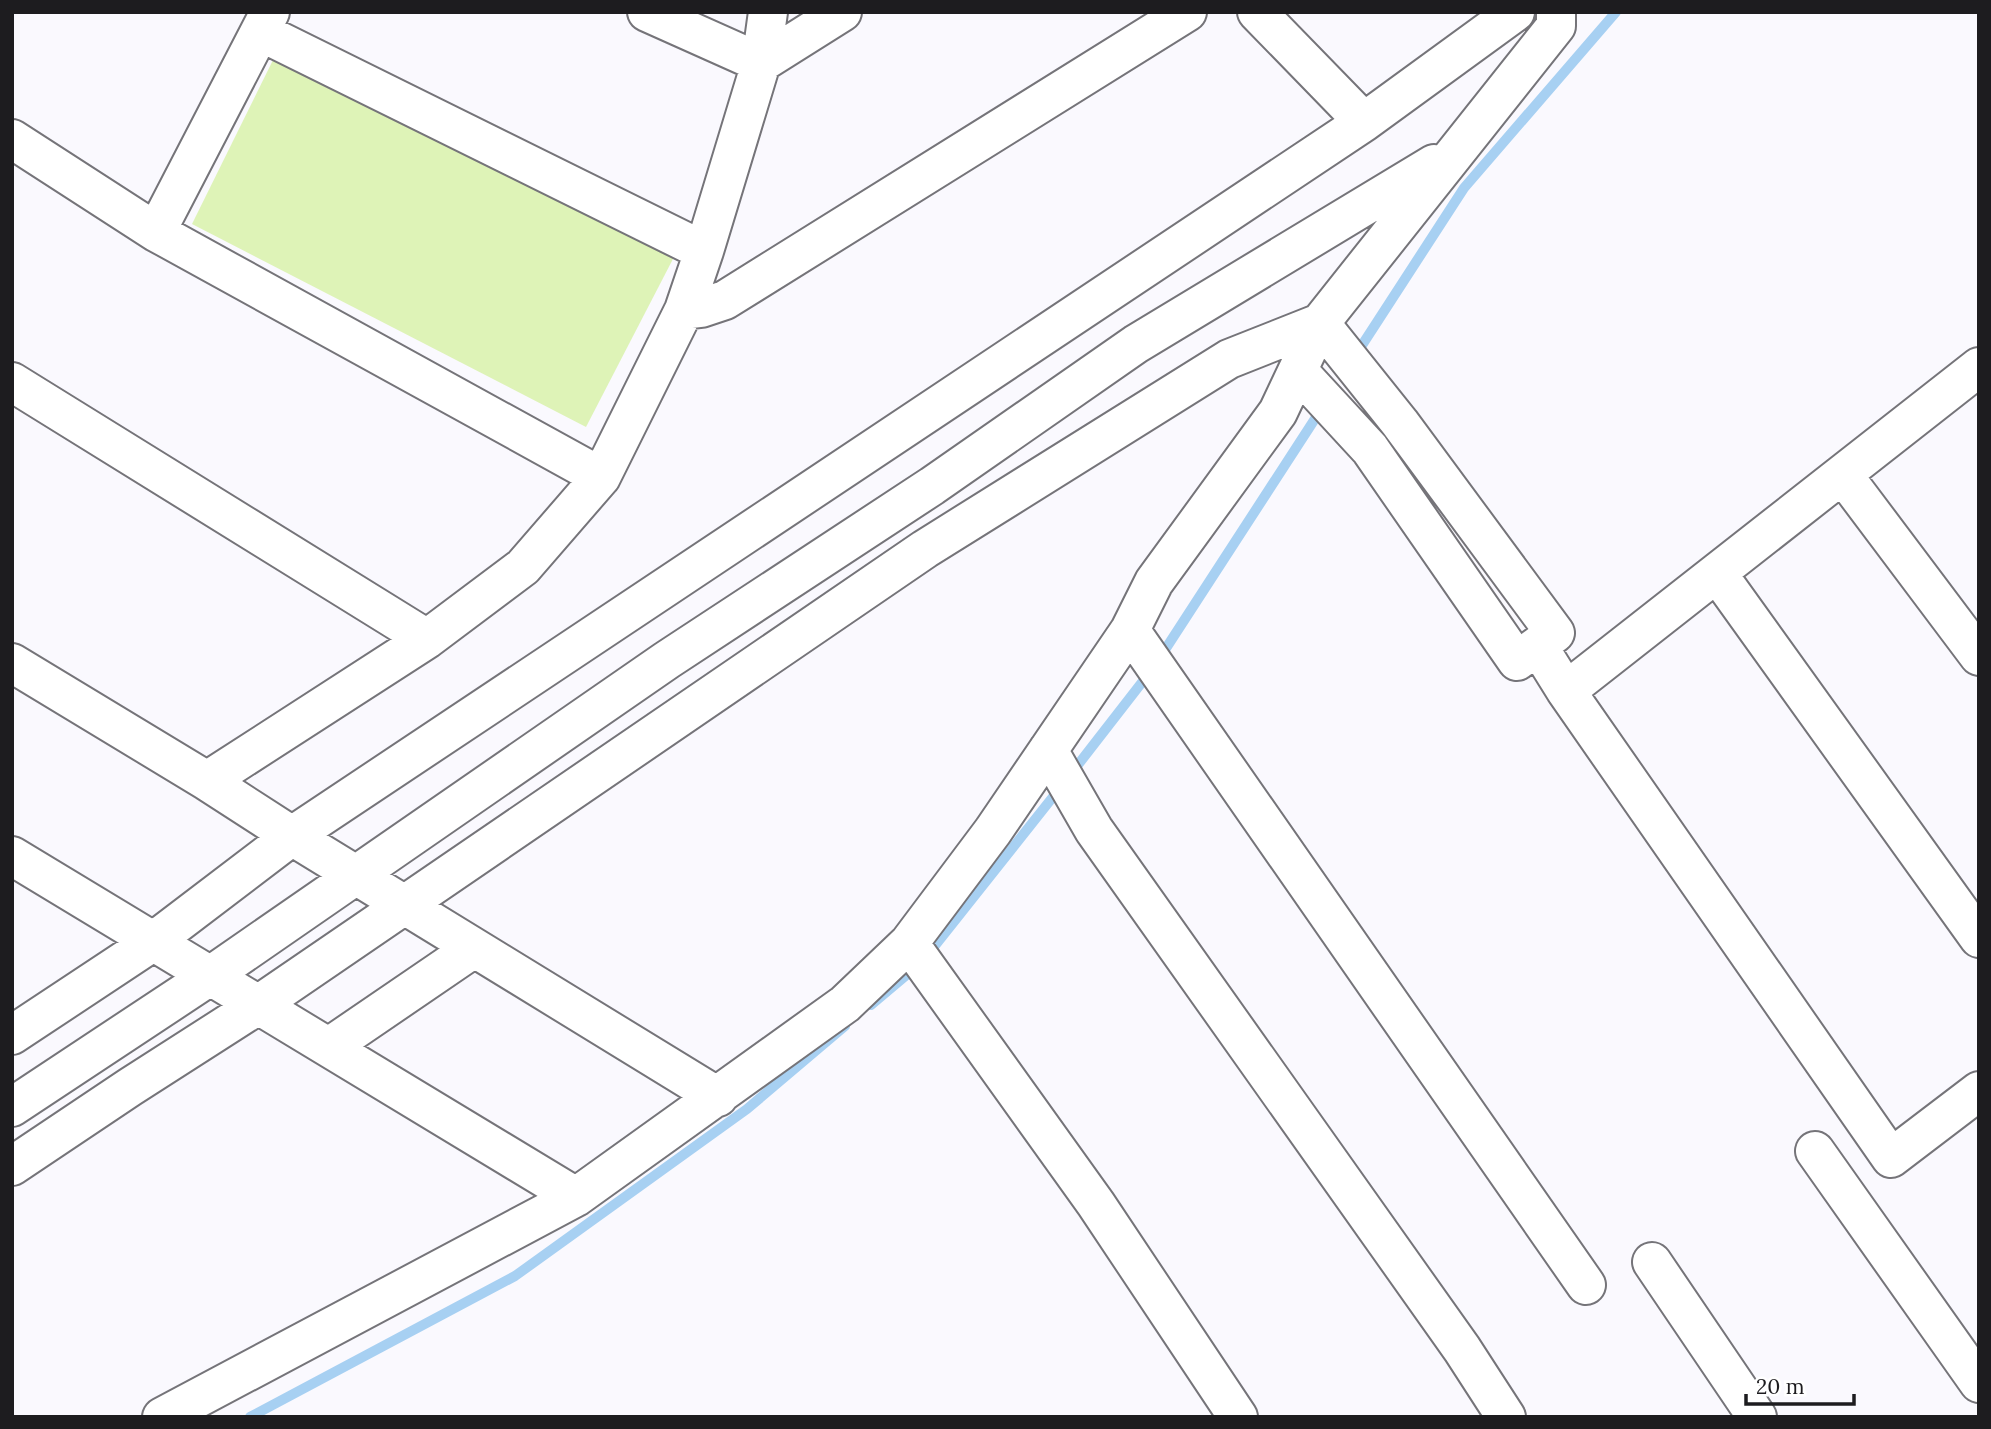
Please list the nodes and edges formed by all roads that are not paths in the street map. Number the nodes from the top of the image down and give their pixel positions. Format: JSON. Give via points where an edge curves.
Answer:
{"nodes":[{"id":1,"x":647,"y":12,"type":"edge"},
{"id":2,"x":768,"y":12,"type":"edge"},
{"id":3,"x":842,"y":12,"type":"edge"},
{"id":4,"x":1186,"y":12,"type":"edge"},
{"id":5,"x":1257,"y":12,"type":"edge"},
{"id":6,"x":1515,"y":12,"type":"edge"},
{"id":7,"x":1556,"y":12,"type":"edge"},
{"id":8,"x":265,"y":22,"type":"edge"},
{"id":9,"x":761,"y":63,"type":"junction"},
{"id":10,"x":1364,"y":122,"type":"junction"},
{"id":11,"x":12,"y":139,"type":"edge"},
{"id":12,"x":1457,"y":150,"type":"junction"},
{"id":13,"x":156,"y":232,"type":"junction"},
{"id":14,"x":704,"y":251,"type":"junction"},
{"id":15,"x":684,"y":310,"type":"junction"},
{"id":16,"x":1320,"y":323,"type":"junction"},
{"id":17,"x":1978,"y":369,"type":"edge"},
{"id":18,"x":1298,"y":371,"type":"junction"},
{"id":19,"x":12,"y":382,"type":"edge"},
{"id":20,"x":1843,"y":475,"type":"junction"},
{"id":21,"x":601,"y":478,"type":"junction"},
{"id":22,"x":1717,"y":573,"type":"junction"},
{"id":23,"x":1130,"y":630,"type":"junction"},
{"id":24,"x":427,"y":639,"type":"junction"},
{"id":25,"x":1536,"y":647,"type":"junction"},
{"id":26,"x":1979,"y":656,"type":"edge"},
{"id":27,"x":12,"y":663,"type":"edge"},
{"id":28,"x":1566,"y":691,"type":"junction"},
{"id":29,"x":1048,"y":750,"type":"junction"},
{"id":30,"x":207,"y":781,"type":"junction"},
{"id":31,"x":292,"y":836,"type":"junction"},
{"id":32,"x":12,"y":856,"type":"edge"},
{"id":33,"x":355,"y":876,"type":"junction"},
{"id":34,"x":405,"y":905,"type":"junction"},
{"id":35,"x":1979,"y":938,"type":"edge"},
{"id":36,"x":154,"y":941,"type":"junction"},
{"id":37,"x":909,"y":943,"type":"junction"},
{"id":38,"x":474,"y":948,"type":"junction"},
{"id":39,"x":210,"y":975,"type":"junction"},
{"id":40,"x":258,"y":1005,"type":"junction"},
{"id":41,"x":12,"y":1035,"type":"edge"},
{"id":42,"x":329,"y":1047,"type":"junction"},
{"id":43,"x":1979,"y":1091,"type":"edge"},
{"id":44,"x":718,"y":1097,"type":"junction"},
{"id":45,"x":12,"y":1107,"type":"edge"},
{"id":46,"x":1815,"y":1151,"type":"dead end"},
{"id":47,"x":12,"y":1166,"type":"edge"},
{"id":48,"x":576,"y":1197,"type":"junction"},
{"id":49,"x":1652,"y":1262,"type":"dead end"},
{"id":50,"x":1586,"y":1285,"type":"dead end"},
{"id":51,"x":1979,"y":1383,"type":"edge"},
{"id":52,"x":162,"y":1417,"type":"edge"},
{"id":53,"x":1238,"y":1417,"type":"edge"},
{"id":54,"x":1506,"y":1417,"type":"edge"},
{"id":55,"x":1757,"y":1417,"type":"edge"}],
"edges":[{"from":1,"to":9,"type":"street"},
{"from":2,"to":9,"type":"street"},
{"from":3,"to":9,"type":"street"},
{"from":4,"to":15,"type":"street","via":[[725,300]]},
{"from":5,"to":10,"type":"street"},
{"from":6,"to":10,"type":"street"},
{"from":7,"to":12,"type":"street","via":[[1556,26]]},
{"from":8,"to":13,"type":"street"},
{"from":8,"to":14,"type":"street"},
{"from":9,"to":14,"type":"street"},
{"from":10,"to":31,"type":"street"},
{"from":11,"to":13,"type":"street"},
{"from":12,"to":16,"type":"street"},
{"from":12,"to":33,"type":"street","via":[[1136,344]]},
{"from":13,"to":21,"type":"street"},
{"from":14,"to":15,"type":"street"},
{"from":15,"to":21,"type":"street"},
{"from":16,"to":18,"type":"street"},
{"from":16,"to":25,"type":"street","via":[[1400,424]]},
{"from":16,"to":34,"type":"street","via":[[1229,359],[925,549]]},
{"from":17,"to":20,"type":"street"},
{"from":18,"to":23,"type":"street","via":[[1278,412],[1154,582]]},
{"from":18,"to":25,"type":"street","via":[[1370,449]]},
{"from":19,"to":24,"type":"street"},
{"from":20,"to":22,"type":"street"},
{"from":20,"to":26,"type":"street"},
{"from":21,"to":24,"type":"street","via":[[523,567]]},
{"from":22,"to":28,"type":"street"},
{"from":22,"to":35,"type":"street"},
{"from":23,"to":29,"type":"street"},
{"from":23,"to":50,"type":"street"},
{"from":24,"to":30,"type":"street"},
{"from":25,"to":28,"type":"street"},
{"from":27,"to":30,"type":"street"},
{"from":28,"to":43,"type":"street","via":[[1891,1158]]},
{"from":29,"to":37,"type":"street"},
{"from":29,"to":54,"type":"street","via":[[1094,830]]},
{"from":30,"to":31,"type":"street"},
{"from":31,"to":33,"type":"street"},
{"from":31,"to":36,"type":"street"},
{"from":32,"to":36,"type":"street"},
{"from":33,"to":34,"type":"street"},
{"from":33,"to":39,"type":"street"},
{"from":34,"to":38,"type":"street"},
{"from":34,"to":40,"type":"street"},
{"from":36,"to":39,"type":"street"},
{"from":36,"to":41,"type":"street"},
{"from":37,"to":44,"type":"street","via":[[845,1004]]},
{"from":37,"to":53,"type":"street","via":[[1096,1204]]},
{"from":38,"to":42,"type":"street"},
{"from":38,"to":44,"type":"street"},
{"from":39,"to":40,"type":"street"},
{"from":39,"to":45,"type":"street"},
{"from":40,"to":42,"type":"street"},
{"from":40,"to":47,"type":"street"},
{"from":42,"to":48,"type":"street"},
{"from":44,"to":48,"type":"street"},
{"from":46,"to":51,"type":"street"},
{"from":48,"to":52,"type":"street"},
{"from":49,"to":55,"type":"street"}]}
